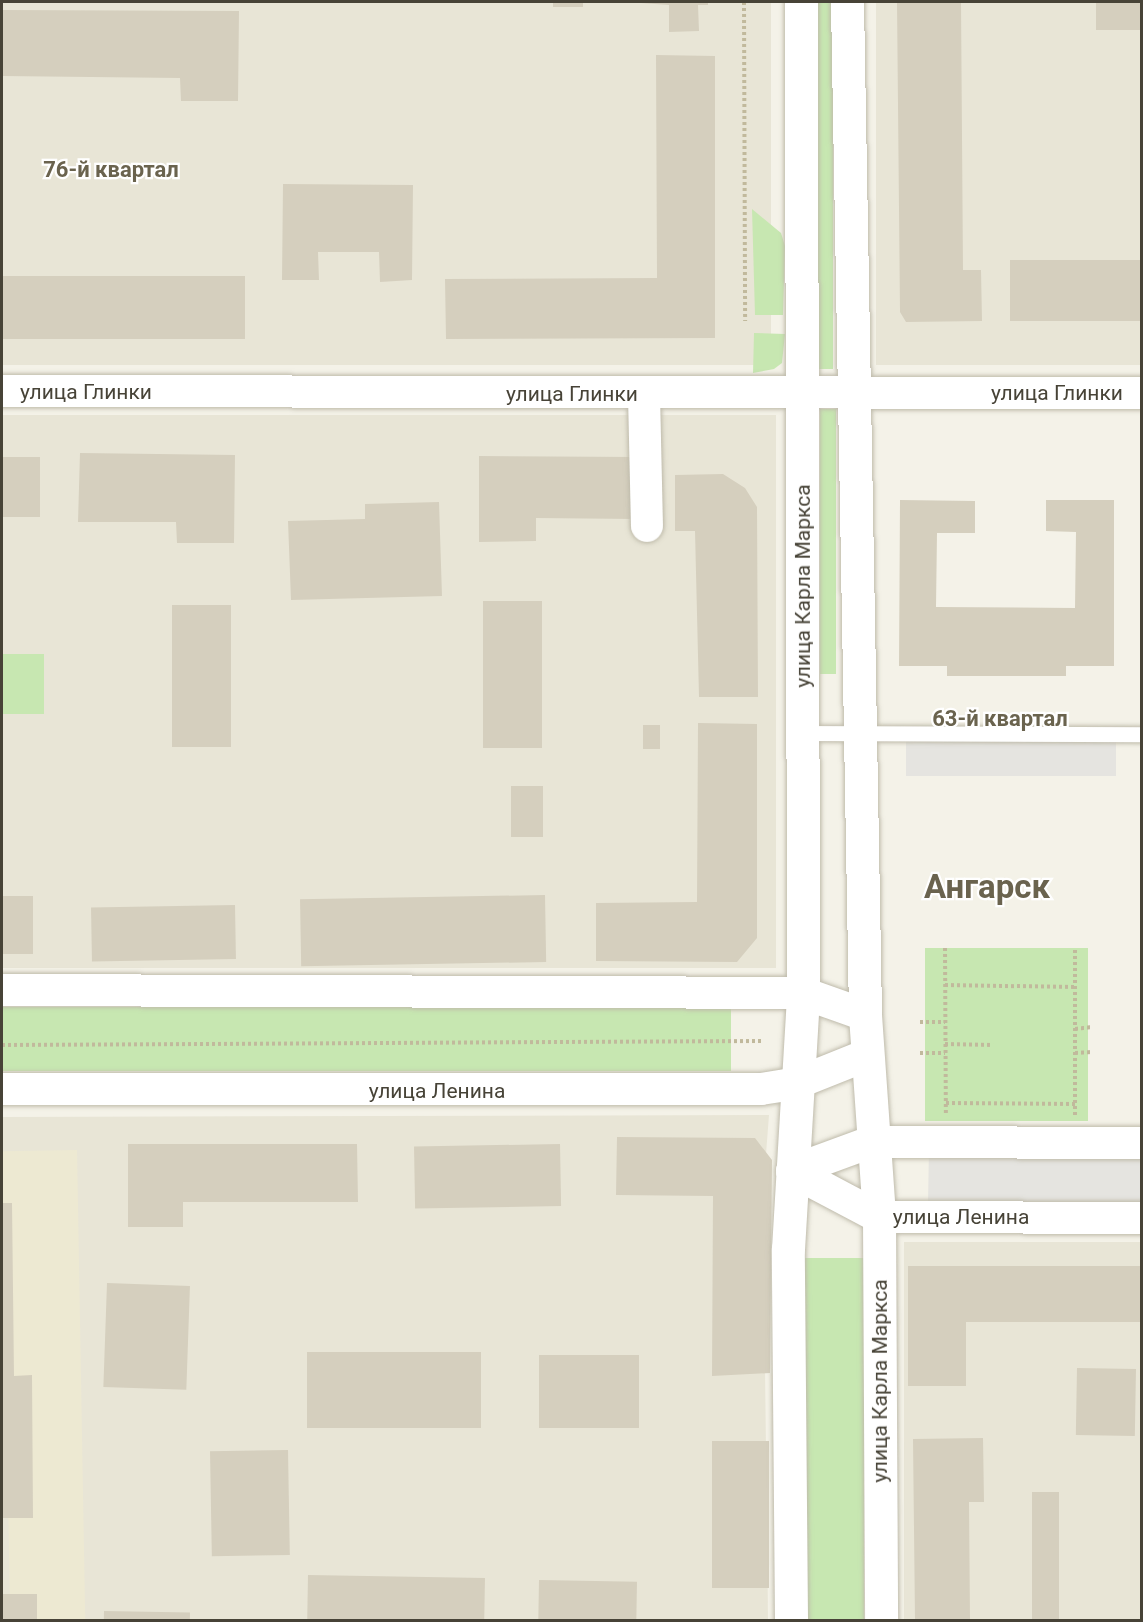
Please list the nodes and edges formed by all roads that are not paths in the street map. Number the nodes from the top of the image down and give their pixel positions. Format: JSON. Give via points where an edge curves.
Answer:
{"nodes":[{"id":1,"x":801,"y":2,"type":"edge"},
{"id":2,"x":847,"y":2,"type":"edge"},
{"id":3,"x":856,"y":390,"type":"junction"},
{"id":4,"x":2,"y":391,"type":"edge"},
{"id":5,"x":801,"y":391,"type":"junction"},
{"id":6,"x":1142,"y":393,"type":"edge"},
{"id":7,"x":644,"y":395,"type":"junction"},
{"id":8,"x":647,"y":526,"type":"dead end"},
{"id":9,"x":804,"y":733,"type":"junction"},
{"id":10,"x":1141,"y":734,"type":"edge"},
{"id":11,"x":864,"y":735,"type":"junction"},
{"id":12,"x":2,"y":990,"type":"edge"},
{"id":13,"x":803,"y":993,"type":"junction"},
{"id":14,"x":865,"y":1015,"type":"junction"},
{"id":15,"x":867,"y":1055,"type":"junction"},
{"id":16,"x":797,"y":1083,"type":"junction"},
{"id":17,"x":2,"y":1089,"type":"edge"},
{"id":18,"x":871,"y":1142,"type":"junction"},
{"id":19,"x":1142,"y":1143,"type":"edge"},
{"id":20,"x":792,"y":1171,"type":"junction"},
{"id":21,"x":879,"y":1217,"type":"junction"},
{"id":22,"x":1142,"y":1218,"type":"edge"},
{"id":23,"x":791,"y":1620,"type":"edge"},
{"id":24,"x":881,"y":1620,"type":"edge"}],
"edges":[{"from":1,"to":5,"type":"street","name":"улица Карла Маркса"},
{"from":2,"to":3,"type":"street","name":"улица Карла Маркса"},
{"from":3,"to":5,"type":"street","name":"улица Глинки"},
{"from":3,"to":6,"type":"street","name":"улица Глинки"},
{"from":3,"to":11,"type":"street","name":"улица Карла Маркса"},
{"from":4,"to":7,"type":"street","name":"улица Глинки"},
{"from":5,"to":7,"type":"street","name":"улица Глинки"},
{"from":5,"to":9,"type":"street","name":"улица Карла Маркса"},
{"from":7,"to":8,"type":"street"},
{"from":9,"to":11,"type":"lane"},
{"from":9,"to":13,"type":"street","name":"улица Карла Маркса"},
{"from":10,"to":11,"type":"lane"},
{"from":11,"to":14,"type":"street","name":"улица Карла Маркса"},
{"from":12,"to":13,"type":"street"},
{"from":13,"to":14,"type":"street"},
{"from":13,"to":16,"type":"street","name":"улица Карла Маркса"},
{"from":14,"to":15,"type":"street","name":"улица Карла Маркса"},
{"from":15,"to":16,"type":"street","name":"улица Ленина"},
{"from":15,"to":18,"type":"street","name":"улица Карла Маркса"},
{"from":16,"to":17,"type":"street","name":"улица Ленина","via":[[743,1089]]},
{"from":16,"to":20,"type":"street","name":"улица Карла Маркса"},
{"from":18,"to":19,"type":"street"},
{"from":18,"to":20,"type":"street"},
{"from":18,"to":21,"type":"street","name":"улица Карла Маркса"},
{"from":20,"to":21,"type":"street","name":"улица Ленина"},
{"from":20,"to":23,"type":"street","name":"улица Карла Маркса"},
{"from":21,"to":22,"type":"street","name":"улица Ленина"},
{"from":21,"to":24,"type":"street","name":"улица Карла Маркса"}]}
